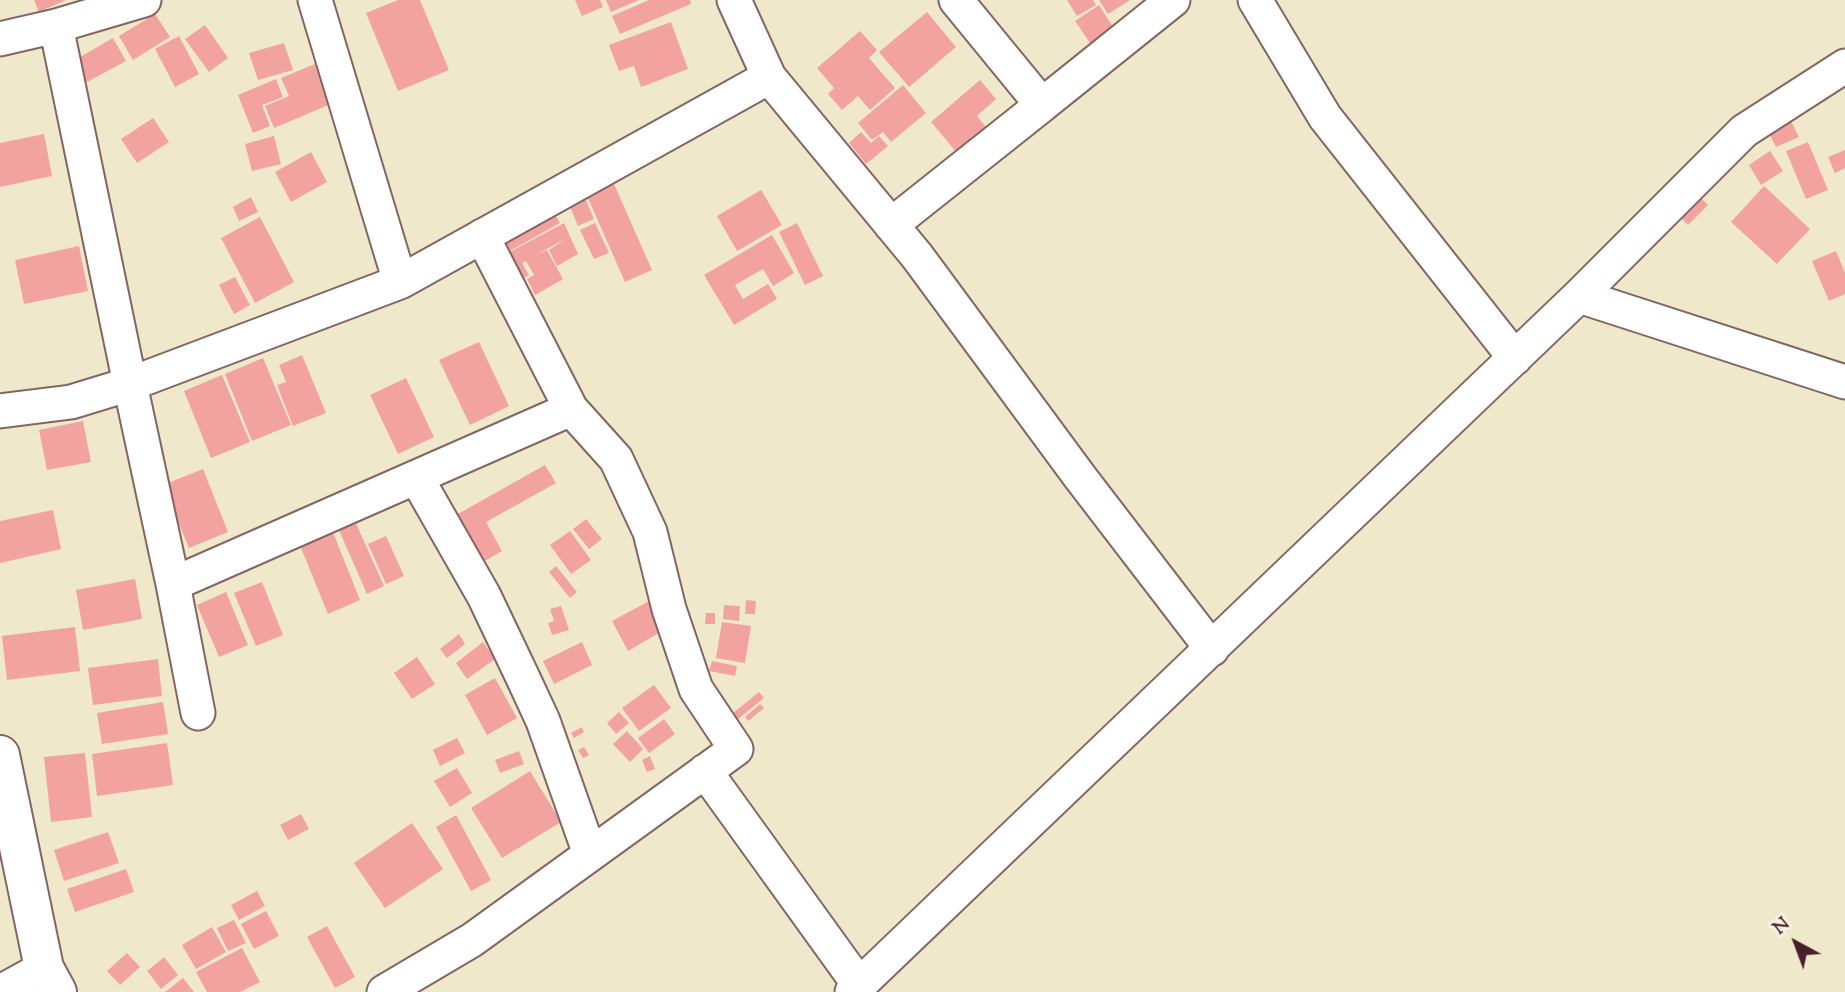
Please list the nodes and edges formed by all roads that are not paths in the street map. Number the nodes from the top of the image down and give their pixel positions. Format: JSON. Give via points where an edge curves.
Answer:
{"nodes":[{"id":1,"x":144,"y":0,"type":"edge"},
{"id":2,"x":315,"y":0,"type":"edge"},
{"id":3,"x":734,"y":0,"type":"edge"},
{"id":4,"x":956,"y":0,"type":"edge"},
{"id":5,"x":1173,"y":0,"type":"edge"},
{"id":6,"x":1255,"y":0,"type":"edge"},
{"id":7,"x":56,"y":26,"type":"junction"},
{"id":8,"x":0,"y":39,"type":"edge"},
{"id":9,"x":1845,"y":66,"type":"edge"},
{"id":10,"x":769,"y":77,"type":"junction"},
{"id":11,"x":1042,"y":105,"type":"junction"},
{"id":12,"x":891,"y":225,"type":"junction"},
{"id":13,"x":482,"y":236,"type":"junction"},
{"id":14,"x":400,"y":282,"type":"junction"},
{"id":15,"x":1580,"y":296,"type":"junction"},
{"id":16,"x":1515,"y":358,"type":"junction"},
{"id":17,"x":1845,"y":382,"type":"edge"},
{"id":18,"x":130,"y":384,"type":"junction"},
{"id":19,"x":571,"y":409,"type":"junction"},
{"id":20,"x":0,"y":411,"type":"edge"},
{"id":21,"x":416,"y":477,"type":"junction"},
{"id":22,"x":173,"y":584,"type":"junction"},
{"id":23,"x":1212,"y":649,"type":"junction"},
{"id":24,"x":198,"y":713,"type":"dead end"},
{"id":25,"x":0,"y":755,"type":"edge"},
{"id":26,"x":705,"y":771,"type":"junction"},
{"id":27,"x":590,"y":854,"type":"junction"},
{"id":28,"x":50,"y":980,"type":"edge"},
{"id":29,"x":856,"y":989,"type":"edge"},
{"id":30,"x":0,"y":992,"type":"edge"},
{"id":31,"x":384,"y":992,"type":"edge"}],
"edges":[{"from":1,"to":7,"type":"street"},
{"from":2,"to":14,"type":"street"},
{"from":3,"to":10,"type":"street"},
{"from":4,"to":11,"type":"street"},
{"from":5,"to":11,"type":"street"},
{"from":6,"to":16,"type":"street","via":[[1325,117]]},
{"from":7,"to":8,"type":"street"},
{"from":7,"to":18,"type":"street"},
{"from":9,"to":15,"type":"street","via":[[1744,131]]},
{"from":10,"to":12,"type":"street"},
{"from":10,"to":13,"type":"street"},
{"from":11,"to":12,"type":"street"},
{"from":12,"to":23,"type":"street"},
{"from":13,"to":14,"type":"street"},
{"from":13,"to":19,"type":"street"},
{"from":14,"to":18,"type":"street"},
{"from":15,"to":16,"type":"street"},
{"from":15,"to":17,"type":"street"},
{"from":16,"to":23,"type":"street"},
{"from":18,"to":20,"type":"street","via":[[71,402]]},
{"from":18,"to":22,"type":"street"},
{"from":19,"to":21,"type":"street"},
{"from":19,"to":26,"type":"street","via":[[616,459],[650,533],[668,609],[696,689],[736,748]]},
{"from":21,"to":22,"type":"street"},
{"from":21,"to":27,"type":"street","via":[[484,596],[524,680]]},
{"from":22,"to":24,"type":"street"},
{"from":23,"to":29,"type":"street"},
{"from":25,"to":28,"type":"street"},
{"from":26,"to":27,"type":"street"},
{"from":26,"to":29,"type":"street"},
{"from":27,"to":31,"type":"street","via":[[472,940]]},
{"from":28,"to":30,"type":"street"}]}
